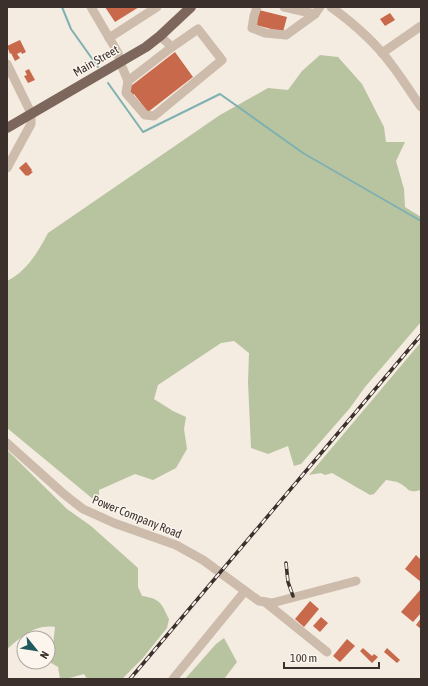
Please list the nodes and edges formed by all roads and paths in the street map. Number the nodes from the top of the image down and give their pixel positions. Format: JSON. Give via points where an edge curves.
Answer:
{"nodes":[{"id":1,"x":91,"y":7,"type":"edge"},
{"id":2,"x":158,"y":7,"type":"edge"},
{"id":3,"x":191,"y":7,"type":"edge"},
{"id":4,"x":257,"y":7,"type":"edge"},
{"id":5,"x":284,"y":7,"type":"edge"},
{"id":6,"x":331,"y":7,"type":"edge"},
{"id":7,"x":317,"y":10,"type":"edge"},
{"id":8,"x":421,"y":26,"type":"edge"},
{"id":9,"x":160,"y":36,"type":"junction"},
{"id":10,"x":109,"y":38,"type":"junction"},
{"id":11,"x":172,"y":47,"type":"junction"},
{"id":12,"x":382,"y":53,"type":"junction"},
{"id":13,"x":120,"y":62,"type":"junction"},
{"id":14,"x":7,"y":64,"type":"edge"},
{"id":15,"x":128,"y":81,"type":"junction"},
{"id":16,"x":421,"y":107,"type":"edge"},
{"id":17,"x":31,"y":113,"type":"junction"},
{"id":18,"x":7,"y":128,"type":"edge"},
{"id":19,"x":7,"y":168,"type":"edge"},
{"id":20,"x":7,"y":443,"type":"edge"},
{"id":21,"x":356,"y":581,"type":"dead end"},
{"id":22,"x":245,"y":590,"type":"junction"},
{"id":23,"x":265,"y":602,"type":"junction"},
{"id":24,"x":327,"y":652,"type":"dead end"},
{"id":25,"x":173,"y":679,"type":"edge"}],
"edges":[{"from":1,"to":10,"type":"street"},
{"from":2,"to":10,"type":"street"},
{"from":3,"to":9,"type":"main road","name":"Main Street"},
{"from":4,"to":7,"type":"street","via":[[252,28],[266,33],[286,35]]},
{"from":5,"to":7,"type":"street"},
{"from":6,"to":12,"type":"street"},
{"from":8,"to":12,"type":"street"},
{"from":9,"to":11,"type":"street"},
{"from":9,"to":13,"type":"main road","name":"Main Street"},
{"from":10,"to":13,"type":"street"},
{"from":11,"to":15,"type":"street"},
{"from":11,"to":15,"type":"street","via":[[198,29],[222,60],[154,116],[145,115],[126,93]]},
{"from":12,"to":16,"type":"street"},
{"from":13,"to":15,"type":"street"},
{"from":13,"to":17,"type":"main road","name":"Main Street"},
{"from":14,"to":17,"type":"street"},
{"from":17,"to":18,"type":"main road","name":"Main Street"},
{"from":17,"to":19,"type":"street","via":[[31,124]]},
{"from":20,"to":22,"type":"street","name":"Power Company Road","via":[[64,496],[83,509],[176,545],[203,560]]},
{"from":21,"to":23,"type":"street","via":[[272,603]]},
{"from":22,"to":23,"type":"street","name":"Power Company Road","via":[[259,601]]},
{"from":22,"to":25,"type":"street"},
{"from":23,"to":24,"type":"street","name":"Power Company Road"}]}
